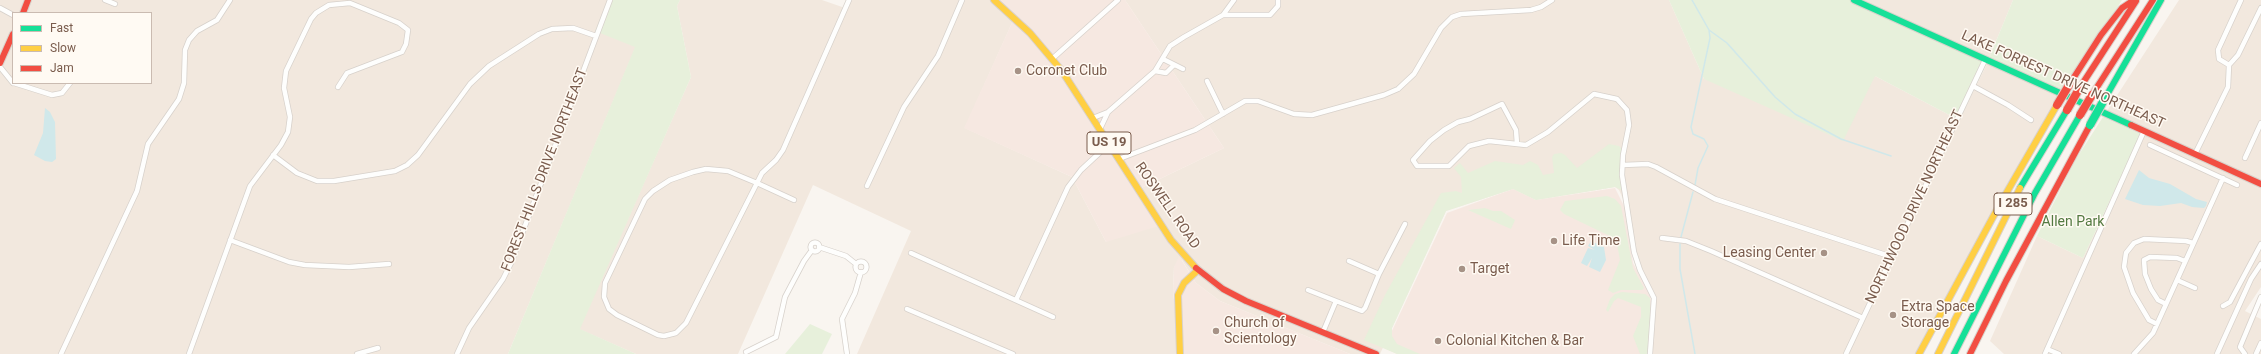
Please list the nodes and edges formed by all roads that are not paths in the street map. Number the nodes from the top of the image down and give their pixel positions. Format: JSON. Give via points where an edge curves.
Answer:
{"nodes":[{"id":1,"x":28,"y":0,"type":"edge"},
{"id":2,"x":105,"y":0,"type":"edge"},
{"id":3,"x":230,"y":0,"type":"edge"},
{"id":4,"x":610,"y":0,"type":"edge"},
{"id":5,"x":849,"y":0,"type":"edge"},
{"id":6,"x":962,"y":0,"type":"edge"},
{"id":7,"x":994,"y":0,"type":"edge"},
{"id":8,"x":1118,"y":0,"type":"edge"},
{"id":9,"x":1234,"y":0,"type":"edge"},
{"id":10,"x":1278,"y":0,"type":"edge"},
{"id":11,"x":1552,"y":0,"type":"edge"},
{"id":12,"x":1854,"y":0,"type":"edge"},
{"id":13,"x":2135,"y":0,"type":"edge"},
{"id":14,"x":2153,"y":0,"type":"edge"},
{"id":15,"x":2161,"y":0,"type":"edge"},
{"id":16,"x":2241,"y":0,"type":"edge"},
{"id":17,"x":115,"y":4,"type":"dead end"},
{"id":18,"x":0,"y":8,"type":"edge"},
{"id":19,"x":2261,"y":8,"type":"edge"},
{"id":20,"x":23,"y":12,"type":"edge"},
{"id":21,"x":12,"y":14,"type":"edge"},
{"id":22,"x":1223,"y":16,"type":"junction"},
{"id":23,"x":12,"y":36,"type":"edge"},
{"id":24,"x":596,"y":36,"type":"junction"},
{"id":25,"x":1052,"y":59,"type":"junction"},
{"id":26,"x":1163,"y":59,"type":"junction"},
{"id":27,"x":1985,"y":60,"type":"junction"},
{"id":28,"x":0,"y":63,"type":"edge"},
{"id":29,"x":1174,"y":65,"type":"junction"},
{"id":30,"x":0,"y":67,"type":"edge"},
{"id":31,"x":2229,"y":67,"type":"junction"},
{"id":32,"x":1183,"y":68,"type":"dead end"},
{"id":33,"x":1155,"y":71,"type":"junction"},
{"id":34,"x":1207,"y":81,"type":"dead end"},
{"id":35,"x":12,"y":82,"type":"edge"},
{"id":36,"x":16,"y":84,"type":"edge"},
{"id":37,"x":69,"y":84,"type":"edge"},
{"id":38,"x":1973,"y":86,"type":"junction"},
{"id":39,"x":338,"y":87,"type":"dead end"},
{"id":40,"x":1108,"y":112,"type":"junction"},
{"id":41,"x":1223,"y":114,"type":"junction"},
{"id":42,"x":1093,"y":118,"type":"junction"},
{"id":43,"x":2031,"y":120,"type":"dead end"},
{"id":44,"x":2261,"y":123,"type":"edge"},
{"id":45,"x":1100,"y":130,"type":"junction"},
{"id":46,"x":2144,"y":131,"type":"junction"},
{"id":47,"x":1109,"y":144,"type":"junction"},
{"id":48,"x":1517,"y":144,"type":"junction"},
{"id":49,"x":2150,"y":145,"type":"dead end"},
{"id":50,"x":274,"y":154,"type":"junction"},
{"id":51,"x":2195,"y":154,"type":"junction"},
{"id":52,"x":2245,"y":158,"type":"dead end"},
{"id":53,"x":1119,"y":159,"type":"junction"},
{"id":54,"x":1623,"y":165,"type":"junction"},
{"id":55,"x":2222,"y":178,"type":"junction"},
{"id":56,"x":757,"y":183,"type":"junction"},
{"id":57,"x":2261,"y":184,"type":"edge"},
{"id":58,"x":2238,"y":185,"type":"dead end"},
{"id":59,"x":867,"y":186,"type":"dead end"},
{"id":60,"x":794,"y":200,"type":"dead end"},
{"id":61,"x":1405,"y":224,"type":"dead end"},
{"id":62,"x":1662,"y":238,"type":"dead end"},
{"id":63,"x":230,"y":240,"type":"junction"},
{"id":64,"x":2194,"y":243,"type":"junction"},
{"id":65,"x":2261,"y":244,"type":"edge"},
{"id":66,"x":819,"y":247,"type":"junction"},
{"id":67,"x":812,"y":250,"type":"junction"},
{"id":68,"x":911,"y":252,"type":"dead end"},
{"id":69,"x":1892,"y":257,"type":"junction"},
{"id":70,"x":2185,"y":261,"type":"junction"},
{"id":71,"x":1349,"y":262,"type":"dead end"},
{"id":72,"x":389,"y":264,"type":"dead end"},
{"id":73,"x":856,"y":264,"type":"junction"},
{"id":74,"x":2261,"y":264,"type":"edge"},
{"id":75,"x":1198,"y":270,"type":"junction"},
{"id":76,"x":861,"y":272,"type":"junction"},
{"id":77,"x":1378,"y":274,"type":"junction"},
{"id":78,"x":2177,"y":280,"type":"junction"},
{"id":79,"x":2195,"y":288,"type":"dead end"},
{"id":80,"x":1308,"y":290,"type":"dead end"},
{"id":81,"x":2261,"y":296,"type":"edge"},
{"id":82,"x":1016,"y":300,"type":"junction"},
{"id":83,"x":1336,"y":301,"type":"junction"},
{"id":84,"x":2166,"y":304,"type":"junction"},
{"id":85,"x":2223,"y":306,"type":"dead end"},
{"id":86,"x":907,"y":308,"type":"dead end"},
{"id":87,"x":2259,"y":311,"type":"edge"},
{"id":88,"x":1053,"y":317,"type":"dead end"},
{"id":89,"x":1862,"y":318,"type":"junction"},
{"id":90,"x":2157,"y":324,"type":"junction"},
{"id":91,"x":1323,"y":332,"type":"junction"},
{"id":92,"x":2261,"y":343,"type":"edge"},
{"id":93,"x":378,"y":348,"type":"dead end"},
{"id":94,"x":2047,"y":349,"type":"junction"},
{"id":95,"x":746,"y":352,"type":"dead end"},
{"id":96,"x":61,"y":354,"type":"edge"},
{"id":97,"x":189,"y":354,"type":"edge"},
{"id":98,"x":357,"y":354,"type":"edge"},
{"id":99,"x":457,"y":354,"type":"edge"},
{"id":100,"x":847,"y":354,"type":"edge"},
{"id":101,"x":1013,"y":354,"type":"edge"},
{"id":102,"x":1180,"y":354,"type":"edge"},
{"id":103,"x":1376,"y":354,"type":"edge"},
{"id":104,"x":1650,"y":354,"type":"edge"},
{"id":105,"x":1846,"y":354,"type":"edge"},
{"id":106,"x":1919,"y":354,"type":"edge"},
{"id":107,"x":1938,"y":354,"type":"edge"},
{"id":108,"x":1954,"y":354,"type":"edge"},
{"id":109,"x":1970,"y":354,"type":"edge"},
{"id":110,"x":2045,"y":354,"type":"edge"},
{"id":111,"x":2059,"y":354,"type":"edge"},
{"id":112,"x":2134,"y":354,"type":"edge"},
{"id":113,"x":2217,"y":354,"type":"edge"},
{"id":114,"x":2245,"y":354,"type":"edge"},
{"id":115,"x":2256,"y":354,"type":"edge"}],
"edges":[{"from":1,"to":20,"type":"main road"},
{"from":2,"to":17,"type":"street"},
{"from":3,"to":96,"type":"street","via":[[217,20],[197,31],[189,40],[185,50],[184,83],[179,98],[148,144],[137,191]]},
{"from":4,"to":24,"type":"street","name":"FOREST HILLS DRIVE NORTHEAST"},
{"from":5,"to":56,"type":"street","via":[[783,150]]},
{"from":6,"to":59,"type":"street","via":[[938,56],[904,106]]},
{"from":7,"to":25,"type":"main road","name":"ROSWELL ROAD","number":"US 19","via":[[1030,33]]},
{"from":8,"to":25,"type":"street"},
{"from":9,"to":22,"type":"street"},
{"from":10,"to":22,"type":"street","via":[[1278,6],[1270,15]]},
{"from":11,"to":41,"type":"street","via":[[1531,10],[1461,14],[1452,17],[1440,28],[1414,74],[1398,88],[1384,95],[1317,115],[1294,114],[1252,100],[1238,104]]},
{"from":12,"to":27,"type":"main road","name":"LAKE FORREST DRIVE NORTHEAST"},
{"from":13,"to":106,"type":"main road","bridge":true,"via":[[2122,8],[2057,104]]},
{"from":13,"to":107,"type":"main road","number":"I 285","bridge":true,"via":[[2022,185]]},
{"from":14,"to":108,"type":"main road","number":"I 285","bridge":true,"via":[[2092,95],[2034,193]]},
{"from":15,"to":109,"type":"main road","bridge":true,"via":[[2090,125]]},
{"from":16,"to":31,"type":"street","via":[[2218,50],[2219,59]]},
{"from":18,"to":21,"type":"street"},
{"from":19,"to":31,"type":"street","via":[[2238,56]]},
{"from":22,"to":26,"type":"street","via":[[1170,46]]},
{"from":23,"to":28,"type":"main road"},
{"from":24,"to":50,"type":"street","via":[[573,28],[552,29],[539,34],[489,66],[470,84],[418,156],[395,171],[334,181],[317,181],[297,173]]},
{"from":24,"to":99,"type":"street","name":"FOREST HILLS DRIVE NORTHEAST","via":[[511,263],[469,328]]},
{"from":25,"to":42,"type":"main road","name":"ROSWELL ROAD","number":"US 19"},
{"from":26,"to":29,"type":"street"},
{"from":26,"to":33,"type":"street"},
{"from":27,"to":38,"type":"street","name":"NORTHWOOD DRIVE NORTHEAST"},
{"from":27,"to":46,"type":"main road","name":"LAKE FORREST DRIVE NORTHEAST"},
{"from":29,"to":32,"type":"street"},
{"from":29,"to":33,"type":"street","via":[[1166,73]]},
{"from":30,"to":35,"type":"street"},
{"from":31,"to":51,"type":"street","via":[[2228,87]]},
{"from":33,"to":40,"type":"street"},
{"from":34,"to":41,"type":"street"},
{"from":36,"to":37,"type":"street","via":[[52,95],[62,93]]},
{"from":38,"to":43,"type":"street"},
{"from":38,"to":69,"type":"street","name":"NORTHWOOD DRIVE NORTHEAST"},
{"from":39,"to":50,"type":"street","via":[[348,73],[402,52],[408,30],[399,23],[350,3],[329,5],[316,13],[286,71],[284,88],[290,109],[290,124],[285,139]]},
{"from":40,"to":42,"type":"street"},
{"from":40,"to":45,"type":"street"},
{"from":41,"to":53,"type":"street","via":[[1195,130]]},
{"from":42,"to":45,"type":"main road","name":"ROSWELL ROAD","number":"US 19"},
{"from":44,"to":52,"type":"street"},
{"from":45,"to":47,"type":"main road","name":"ROSWELL ROAD","number":"US 19"},
{"from":46,"to":51,"type":"main road","name":"LAKE FORREST DRIVE NORTHEAST"},
{"from":46,"to":94,"type":"street"},
{"from":47,"to":53,"type":"main road","name":"ROSWELL ROAD","number":"US 19"},
{"from":47,"to":82,"type":"street","via":[[1081,170],[1068,187]]},
{"from":48,"to":48,"type":"street","via":[[1489,141],[1469,146],[1449,166],[1417,166],[1414,160],[1430,141],[1444,130],[1502,104],[1516,130]]},
{"from":48,"to":54,"type":"street","via":[[1526,145],[1548,132],[1594,94],[1611,96],[1620,101],[1627,110],[1629,125]]},
{"from":49,"to":55,"type":"street"},
{"from":50,"to":63,"type":"street","via":[[250,186]]},
{"from":51,"to":57,"type":"main road","name":"LAKE FORREST DRIVE NORTHEAST"},
{"from":53,"to":75,"type":"main road","name":"ROSWELL ROAD","number":"US 19","via":[[1171,240]]},
{"from":54,"to":69,"type":"street","via":[[1656,166],[1715,199]]},
{"from":54,"to":104,"type":"street","via":[[1622,175],[1634,252],[1654,298]]},
{"from":55,"to":58,"type":"street"},
{"from":55,"to":64,"type":"street"},
{"from":56,"to":56,"type":"street","via":[[681,330],[670,336],[658,335],[609,309],[604,297],[605,283],[638,209],[653,191],[670,180],[706,169],[728,171]]},
{"from":56,"to":60,"type":"street"},
{"from":61,"to":77,"type":"street"},
{"from":62,"to":89,"type":"street","via":[[1686,241],[1711,251]]},
{"from":63,"to":72,"type":"street","via":[[289,262],[305,265],[349,267]]},
{"from":63,"to":97,"type":"street"},
{"from":64,"to":70,"type":"street"},
{"from":64,"to":90,"type":"street","via":[[2144,239],[2134,243],[2126,253],[2124,266],[2133,294],[2148,319]]},
{"from":65,"to":85,"type":"street","via":[[2230,302]]},
{"from":66,"to":67,"type":"street","via":[[816,251]]},
{"from":66,"to":67,"type":"street","via":[[817,243],[812,243]]},
{"from":66,"to":73,"type":"street","via":[[846,256]]},
{"from":67,"to":95,"type":"street","via":[[785,297],[776,337]]},
{"from":68,"to":82,"type":"street"},
{"from":69,"to":89,"type":"street","name":"NORTHWOOD DRIVE NORTHEAST"},
{"from":70,"to":78,"type":"street"},
{"from":70,"to":84,"type":"street","via":[[2177,258],[2150,257],[2144,260],[2145,274],[2151,289],[2158,300]]},
{"from":71,"to":77,"type":"street"},
{"from":73,"to":76,"type":"street","via":[[856,269]]},
{"from":73,"to":76,"type":"street","via":[[865,263],[866,269]]},
{"from":74,"to":113,"type":"street","via":[[2251,279]]},
{"from":75,"to":91,"type":"main road","name":"ROSWELL ROAD","number":"US 19","via":[[1234,295]]},
{"from":75,"to":102,"type":"main road","via":[[1184,283],[1178,295],[1176,306]]},
{"from":76,"to":100,"type":"street","via":[[855,293],[842,319]]},
{"from":77,"to":83,"type":"street","via":[[1362,311]]},
{"from":78,"to":79,"type":"street"},
{"from":78,"to":84,"type":"street"},
{"from":80,"to":83,"type":"street"},
{"from":81,"to":87,"type":"street"},
{"from":82,"to":88,"type":"street"},
{"from":83,"to":91,"type":"street"},
{"from":84,"to":90,"type":"street"},
{"from":86,"to":101,"type":"street"},
{"from":87,"to":114,"type":"street","via":[[2240,347]]},
{"from":89,"to":105,"type":"street","name":"NORTHWOOD DRIVE NORTHEAST"},
{"from":90,"to":112,"type":"street","via":[[2151,338]]},
{"from":91,"to":103,"type":"main road","name":"ROSWELL ROAD","number":"US 19"},
{"from":92,"to":115,"type":"street"},
{"from":93,"to":98,"type":"street"},
{"from":94,"to":110,"type":"street"},
{"from":94,"to":111,"type":"street"}]}
